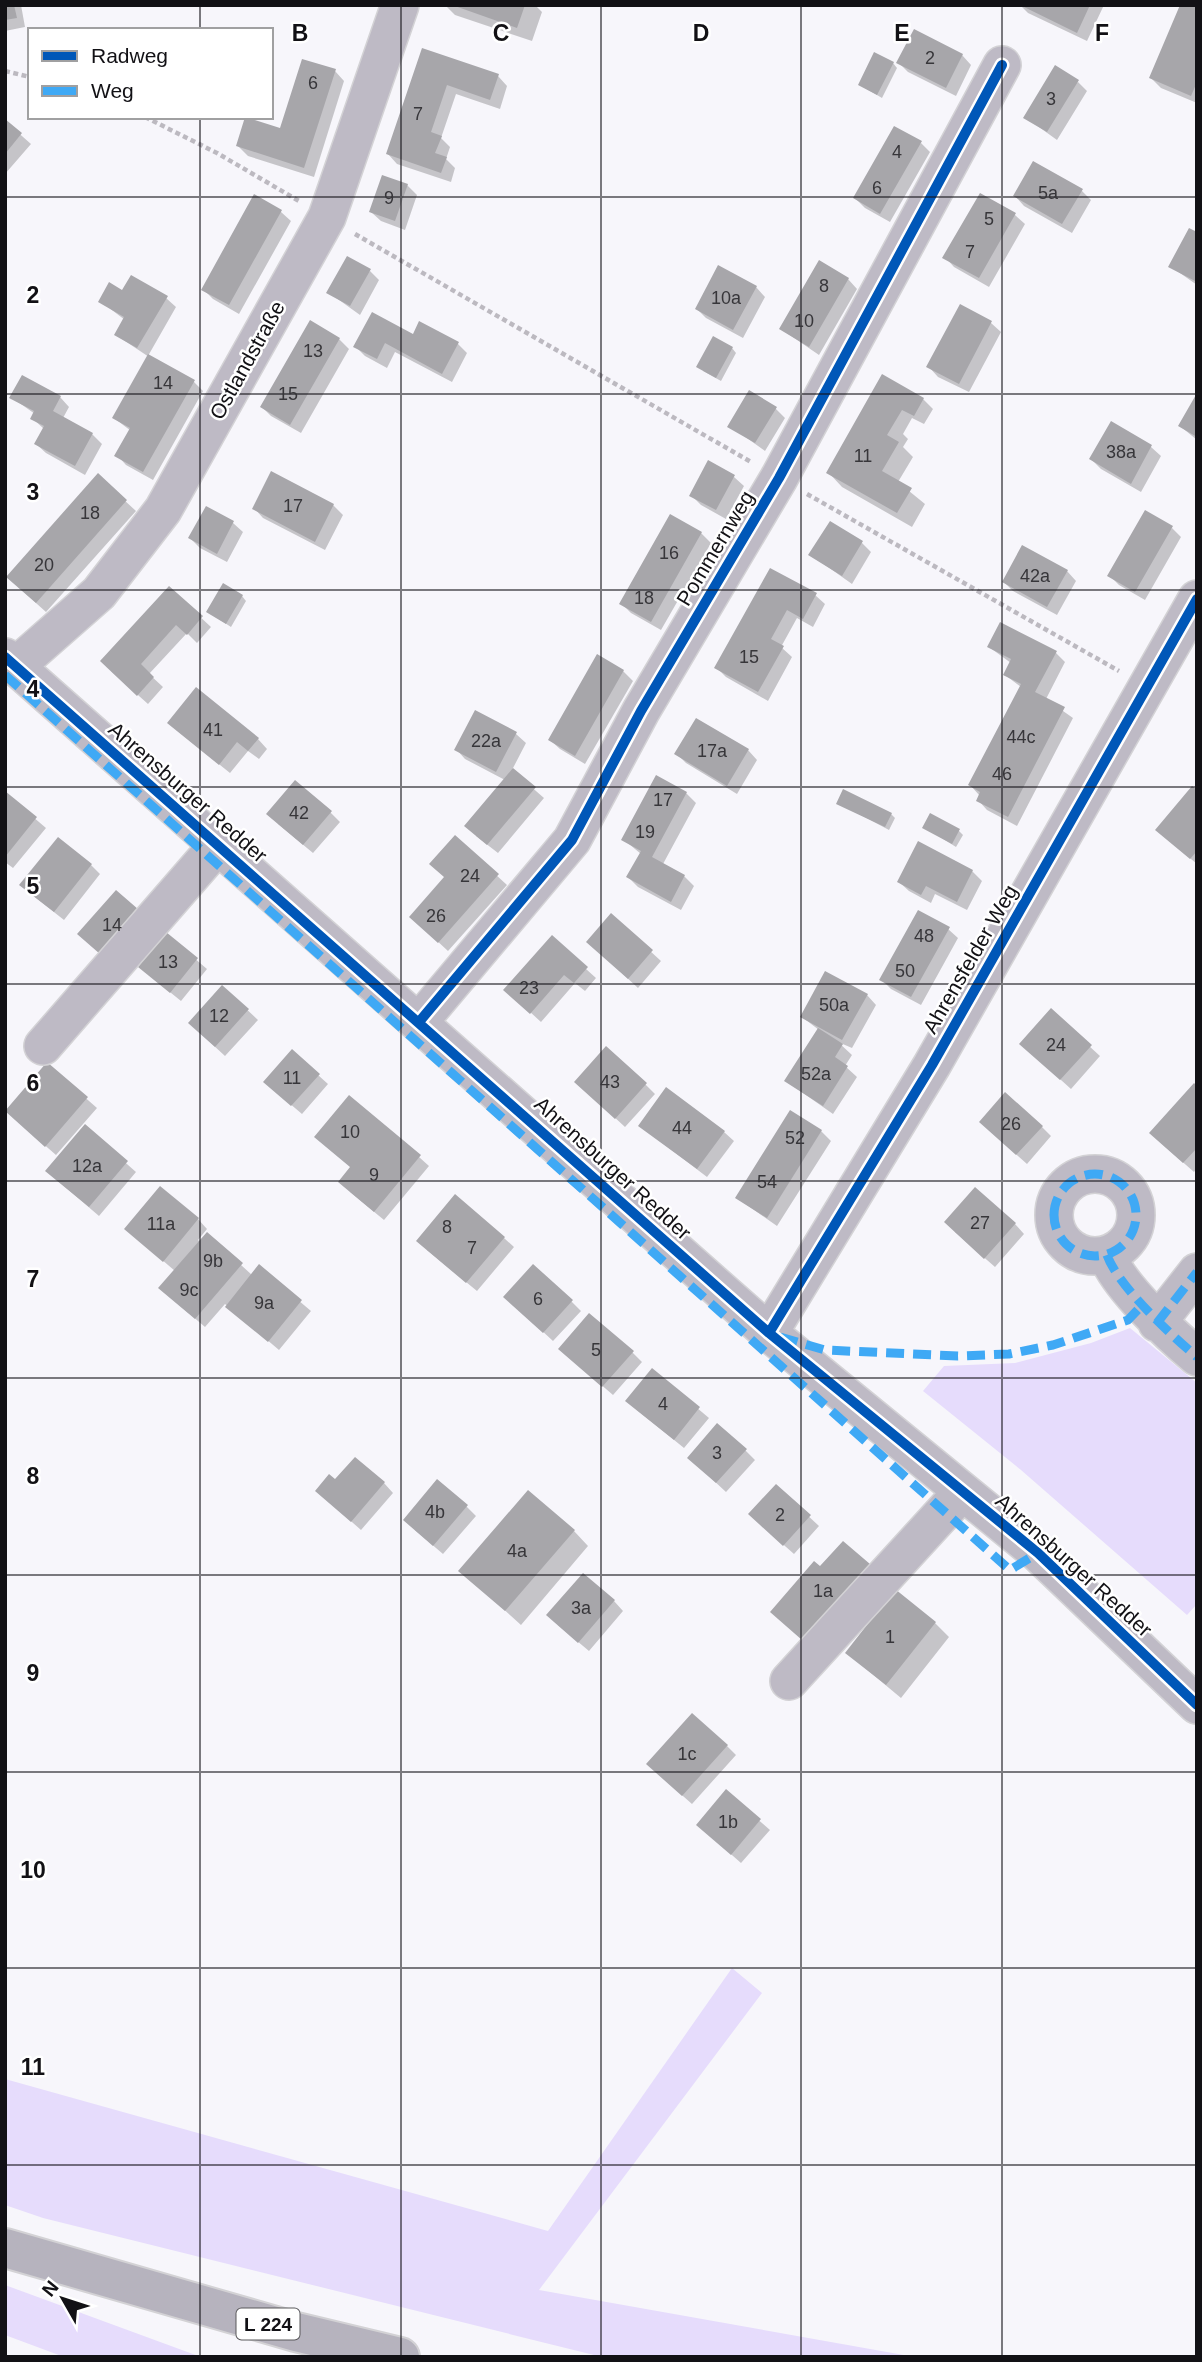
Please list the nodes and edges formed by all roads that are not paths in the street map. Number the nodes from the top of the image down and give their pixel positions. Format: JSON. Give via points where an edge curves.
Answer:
{"nodes":[{"id":1,"x":400,"y":5,"type":"edge"},
{"id":2,"x":1002,"y":65,"type":"dead end"},
{"id":3,"x":1197,"y":599,"type":"edge"},
{"id":4,"x":11,"y":662,"type":"edge"},
{"id":5,"x":218,"y":845,"type":"junction"},
{"id":6,"x":419,"y":1022,"type":"junction"},
{"id":7,"x":43,"y":1046,"type":"dead end"},
{"id":8,"x":1107,"y":1255,"type":"dead end"},
{"id":9,"x":1197,"y":1272,"type":"edge"},
{"id":10,"x":1157,"y":1323,"type":"junction"},
{"id":11,"x":769,"y":1333,"type":"junction"},
{"id":12,"x":1197,"y":1357,"type":"edge"},
{"id":13,"x":962,"y":1492,"type":"junction"},
{"id":14,"x":789,"y":1681,"type":"dead end"},
{"id":15,"x":1197,"y":1705,"type":"edge"},
{"id":16,"x":5,"y":2248,"type":"edge"},
{"id":17,"x":400,"y":2357,"type":"edge"}],
"edges":[{"from":1,"to":4,"type":"street","name":"Ostlandstraße","via":[[327,217],[163,510],[99,593]]},
{"from":2,"to":6,"type":"street","name":"Pommernweg","via":[[779,478],[641,711],[572,840]]},
{"from":3,"to":11,"type":"street","name":"Ahrensfelder Weg","via":[[932,1065]]},
{"from":4,"to":5,"type":"street","name":"Ahrensburger Redder"},
{"from":5,"to":6,"type":"street","name":"Ahrensburger Redder"},
{"from":5,"to":7,"type":"street"},
{"from":6,"to":11,"type":"street","name":"Ahrensburger Redder"},
{"from":8,"to":10,"type":"street","via":[[1112,1268]]},
{"from":9,"to":10,"type":"street"},
{"from":10,"to":12,"type":"street"},
{"from":11,"to":13,"type":"street","name":"Ahrensburger Redder"},
{"from":13,"to":14,"type":"street"},
{"from":13,"to":15,"type":"street","name":"Ahrensburger Redder","via":[[1038,1553]]},
{"from":16,"to":17,"type":"main road","number":"L 224","via":[[296,2332]]}]}
